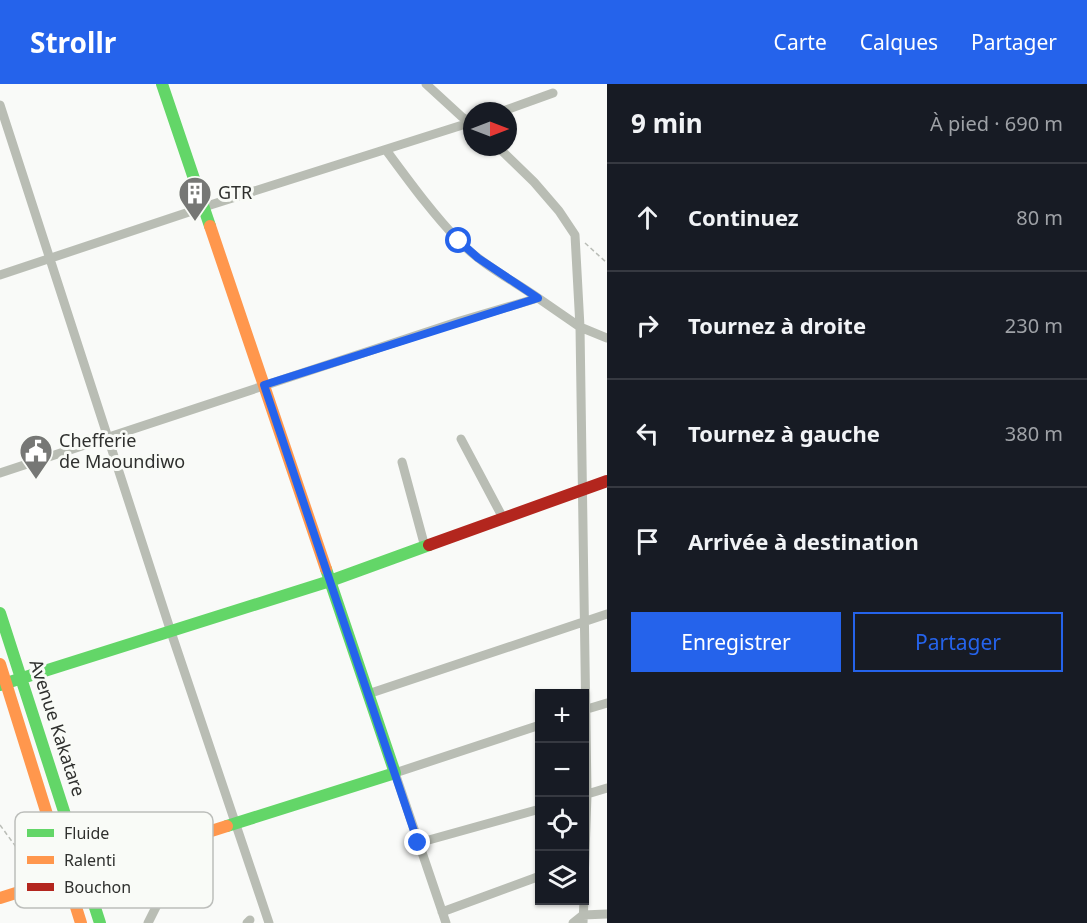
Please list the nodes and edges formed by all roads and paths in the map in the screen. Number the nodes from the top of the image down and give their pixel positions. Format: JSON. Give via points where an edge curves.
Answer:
{"nodes":[{"id":1,"x":162,"y":84,"type":"edge"},
{"id":2,"x":426,"y":84,"type":"edge"},
{"id":3,"x":553,"y":93,"type":"dead end"},
{"id":4,"x":0,"y":105,"type":"edge"},
{"id":5,"x":517,"y":106,"type":"edge"},
{"id":6,"x":463,"y":118,"type":"edge"},
{"id":7,"x":463,"y":125,"type":"edge"},
{"id":8,"x":386,"y":150,"type":"junction"},
{"id":9,"x":507,"y":156,"type":"edge"},
{"id":10,"x":204,"y":207,"type":"junction"},
{"id":11,"x":575,"y":235,"type":"junction"},
{"id":12,"x":51,"y":259,"type":"junction"},
{"id":13,"x":607,"y":263,"type":"edge"},
{"id":14,"x":0,"y":275,"type":"edge"},
{"id":15,"x":538,"y":298,"type":"junction"},
{"id":16,"x":580,"y":327,"type":"junction"},
{"id":17,"x":607,"y":338,"type":"edge"},
{"id":18,"x":264,"y":385,"type":"junction"},
{"id":19,"x":108,"y":438,"type":"junction"},
{"id":20,"x":461,"y":439,"type":"dead end"},
{"id":21,"x":402,"y":462,"type":"dead end"},
{"id":22,"x":0,"y":473,"type":"edge"},
{"id":23,"x":607,"y":481,"type":"edge"},
{"id":24,"x":582,"y":490,"type":"junction"},
{"id":25,"x":503,"y":518,"type":"junction"},
{"id":26,"x":425,"y":547,"type":"junction"},
{"id":27,"x":330,"y":581,"type":"junction"},
{"id":28,"x":0,"y":613,"type":"edge"},
{"id":29,"x":607,"y":614,"type":"edge"},
{"id":30,"x":584,"y":622,"type":"junction"},
{"id":31,"x":171,"y":632,"type":"junction"},
{"id":32,"x":0,"y":664,"type":"edge"},
{"id":33,"x":21,"y":678,"type":"junction"},
{"id":34,"x":3,"y":684,"type":"edge"},
{"id":35,"x":585,"y":689,"type":"edge"},
{"id":36,"x":368,"y":694,"type":"junction"},
{"id":37,"x":607,"y":703,"type":"edge"},
{"id":38,"x":589,"y":709,"type":"edge"},
{"id":39,"x":535,"y":727,"type":"edge"},
{"id":40,"x":395,"y":773,"type":"junction"},
{"id":41,"x":607,"y":788,"type":"edge"},
{"id":42,"x":589,"y":794,"type":"edge"},
{"id":43,"x":586,"y":797,"type":"edge"},
{"id":44,"x":535,"y":809,"type":"edge"},
{"id":45,"x":46,"y":812,"type":"edge"},
{"id":46,"x":65,"y":812,"type":"edge"},
{"id":47,"x":236,"y":824,"type":"junction"},
{"id":48,"x":0,"y":825,"type":"edge"},
{"id":49,"x":213,"y":832,"type":"edge"},
{"id":50,"x":418,"y":843,"type":"junction"},
{"id":51,"x":15,"y":846,"type":"edge"},
{"id":52,"x":585,"y":851,"type":"edge"},
{"id":53,"x":535,"y":878,"type":"edge"},
{"id":54,"x":15,"y":894,"type":"edge"},
{"id":55,"x":0,"y":898,"type":"edge"},
{"id":56,"x":77,"y":908,"type":"edge"},
{"id":57,"x":96,"y":908,"type":"edge"},
{"id":58,"x":156,"y":908,"type":"edge"},
{"id":59,"x":442,"y":912,"type":"junction"},
{"id":60,"x":607,"y":914,"type":"edge"},
{"id":61,"x":583,"y":919,"type":"edge"},
{"id":62,"x":81,"y":923,"type":"edge"},
{"id":63,"x":100,"y":923,"type":"edge"},
{"id":64,"x":148,"y":923,"type":"edge"},
{"id":65,"x":269,"y":923,"type":"edge"},
{"id":66,"x":446,"y":923,"type":"edge"},
{"id":67,"x":573,"y":923,"type":"edge"}],
"edges":[{"from":1,"to":10,"type":"main road"},
{"from":2,"to":6,"type":"street"},
{"from":3,"to":5,"type":"street"},
{"from":4,"to":12,"type":"street"},
{"from":7,"to":8,"type":"street"},
{"from":8,"to":10,"type":"street"},
{"from":8,"to":15,"type":"street","via":[[459,241]]},
{"from":9,"to":11,"type":"street","via":[[560,211]]},
{"from":10,"to":12,"type":"street"},
{"from":10,"to":18,"type":"main road"},
{"from":11,"to":13,"type":"path"},
{"from":11,"to":16,"type":"street"},
{"from":12,"to":14,"type":"street"},
{"from":12,"to":19,"type":"street"},
{"from":15,"to":16,"type":"street"},
{"from":15,"to":18,"type":"street"},
{"from":16,"to":17,"type":"street"},
{"from":16,"to":24,"type":"street"},
{"from":18,"to":19,"type":"street"},
{"from":18,"to":27,"type":"main road"},
{"from":19,"to":22,"type":"street"},
{"from":19,"to":31,"type":"street"},
{"from":20,"to":25,"type":"street"},
{"from":21,"to":26,"type":"street"},
{"from":23,"to":24,"type":"main road"},
{"from":24,"to":25,"type":"main road"},
{"from":24,"to":30,"type":"street"},
{"from":25,"to":26,"type":"main road"},
{"from":26,"to":27,"type":"main road"},
{"from":27,"to":31,"type":"main road"},
{"from":27,"to":36,"type":"main road"},
{"from":28,"to":33,"type":"main road","name":"Avenue Kakatare"},
{"from":29,"to":30,"type":"street"},
{"from":30,"to":35,"type":"street"},
{"from":30,"to":36,"type":"street"},
{"from":31,"to":33,"type":"main road"},
{"from":31,"to":47,"type":"street"},
{"from":32,"to":34,"type":"main road","name":"Avenue Kakatare"},
{"from":33,"to":34,"type":"main road"},
{"from":33,"to":46,"type":"main road","name":"Avenue Kakatare"},
{"from":34,"to":45,"type":"main road","name":"Avenue Kakatare"},
{"from":36,"to":40,"type":"main road"},
{"from":37,"to":38,"type":"street"},
{"from":39,"to":40,"type":"street"},
{"from":40,"to":47,"type":"main road"},
{"from":40,"to":50,"type":"street"},
{"from":41,"to":42,"type":"street"},
{"from":43,"to":52,"type":"street"},
{"from":44,"to":50,"type":"street"},
{"from":47,"to":49,"type":"main road"},
{"from":47,"to":65,"type":"street"},
{"from":48,"to":51,"type":"path"},
{"from":50,"to":59,"type":"street"},
{"from":53,"to":59,"type":"street"},
{"from":54,"to":55,"type":"main road"},
{"from":56,"to":62,"type":"main road","name":"Avenue Kakatare"},
{"from":57,"to":63,"type":"main road","name":"Avenue Kakatare"},
{"from":58,"to":64,"type":"street"},
{"from":59,"to":66,"type":"street"},
{"from":60,"to":61,"type":"street"},
{"from":61,"to":67,"type":"street"}]}
